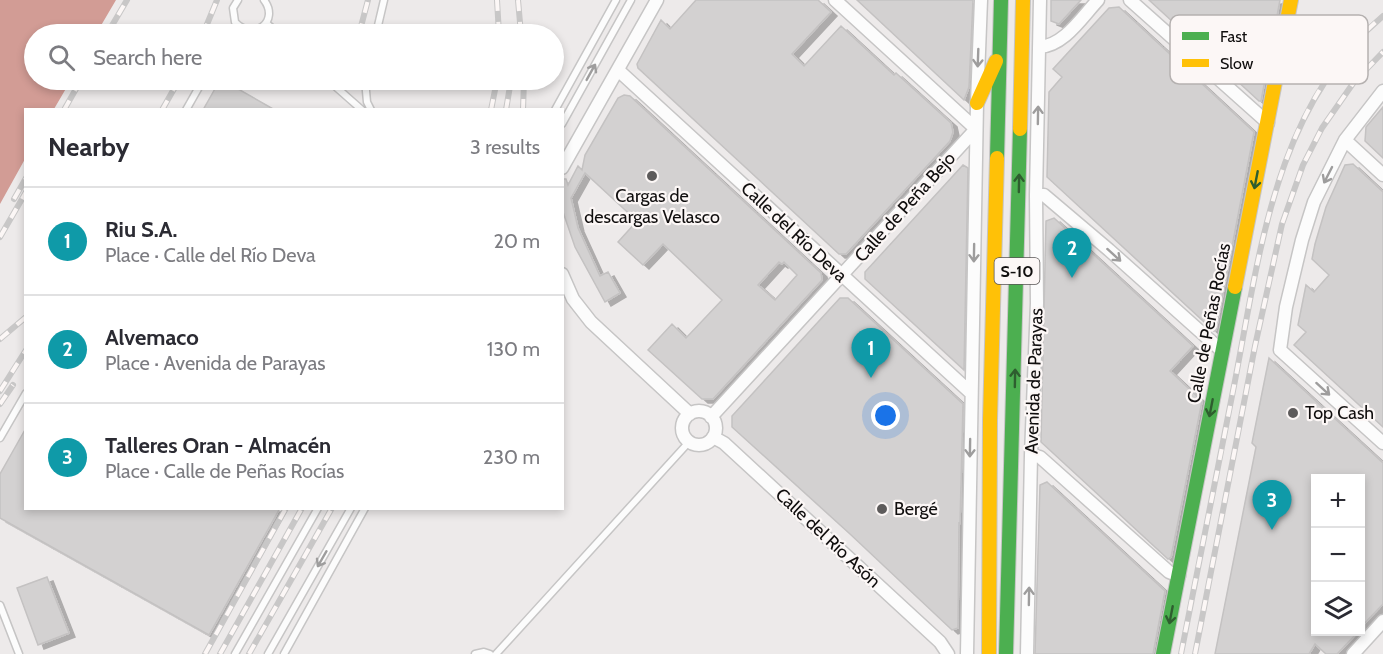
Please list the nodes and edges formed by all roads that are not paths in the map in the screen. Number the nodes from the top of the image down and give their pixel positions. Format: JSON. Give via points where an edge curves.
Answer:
{"nodes":[{"id":1,"x":238,"y":0,"type":"edge"},
{"id":2,"x":264,"y":0,"type":"edge"},
{"id":3,"x":384,"y":0,"type":"edge"},
{"id":4,"x":616,"y":0,"type":"edge"},
{"id":5,"x":631,"y":0,"type":"edge"},
{"id":6,"x":657,"y":0,"type":"edge"},
{"id":7,"x":835,"y":0,"type":"edge"},
{"id":8,"x":981,"y":0,"type":"edge"},
{"id":9,"x":1001,"y":0,"type":"edge"},
{"id":10,"x":1023,"y":0,"type":"edge"},
{"id":11,"x":1040,"y":0,"type":"edge"},
{"id":12,"x":1098,"y":0,"type":"edge"},
{"id":13,"x":1130,"y":0,"type":"edge"},
{"id":14,"x":1292,"y":0,"type":"edge"},
{"id":15,"x":1289,"y":15,"type":"edge"},
{"id":16,"x":266,"y":23,"type":"edge"},
{"id":17,"x":238,"y":24,"type":"edge"},
{"id":18,"x":378,"y":24,"type":"edge"},
{"id":19,"x":1170,"y":36,"type":"edge"},
{"id":20,"x":1039,"y":47,"type":"junction"},
{"id":21,"x":1000,"y":52,"type":"junction"},
{"id":22,"x":618,"y":70,"type":"junction"},
{"id":23,"x":1224,"y":84,"type":"edge"},
{"id":24,"x":1276,"y":84,"type":"edge"},
{"id":25,"x":197,"y":90,"type":"edge"},
{"id":26,"x":339,"y":90,"type":"edge"},
{"id":27,"x":366,"y":90,"type":"edge"},
{"id":28,"x":1383,"y":91,"type":"edge"},
{"id":29,"x":977,"y":103,"type":"junction"},
{"id":30,"x":187,"y":108,"type":"edge"},
{"id":31,"x":360,"y":108,"type":"edge"},
{"id":32,"x":370,"y":108,"type":"edge"},
{"id":33,"x":556,"y":108,"type":"edge"},
{"id":34,"x":564,"y":120,"type":"edge"},
{"id":35,"x":1268,"y":123,"type":"junction"},
{"id":36,"x":976,"y":129,"type":"junction"},
{"id":37,"x":1345,"y":140,"type":"junction"},
{"id":38,"x":564,"y":164,"type":"edge"},
{"id":39,"x":1383,"y":175,"type":"edge"},
{"id":40,"x":1036,"y":195,"type":"junction"},
{"id":41,"x":842,"y":276,"type":"junction"},
{"id":42,"x":564,"y":279,"type":"edge"},
{"id":43,"x":1222,"y":351,"type":"junction"},
{"id":44,"x":971,"y":393,"type":"junction"},
{"id":45,"x":24,"y":396,"type":"edge"},
{"id":46,"x":690,"y":414,"type":"junction"},
{"id":47,"x":711,"y":417,"type":"junction"},
{"id":48,"x":713,"y":437,"type":"junction"},
{"id":49,"x":0,"y":438,"type":"edge"},
{"id":50,"x":688,"y":442,"type":"junction"},
{"id":51,"x":1383,"y":443,"type":"edge"},
{"id":52,"x":1031,"y":455,"type":"junction"},
{"id":53,"x":317,"y":510,"type":"edge"},
{"id":54,"x":350,"y":510,"type":"edge"},
{"id":55,"x":364,"y":510,"type":"edge"},
{"id":56,"x":989,"y":540,"type":"junction"},
{"id":57,"x":1010,"y":541,"type":"junction"},
{"id":58,"x":1179,"y":576,"type":"junction"},
{"id":59,"x":0,"y":605,"type":"edge"},
{"id":60,"x":1383,"y":621,"type":"edge"},
{"id":61,"x":968,"y":638,"type":"junction"},
{"id":62,"x":940,"y":642,"type":"junction"},
{"id":63,"x":19,"y":654,"type":"edge"},
{"id":64,"x":235,"y":654,"type":"edge"},
{"id":65,"x":268,"y":654,"type":"edge"},
{"id":66,"x":284,"y":654,"type":"edge"},
{"id":67,"x":475,"y":654,"type":"edge"},
{"id":68,"x":490,"y":654,"type":"edge"},
{"id":69,"x":496,"y":654,"type":"edge"},
{"id":70,"x":948,"y":654,"type":"edge"},
{"id":71,"x":967,"y":654,"type":"edge"},
{"id":72,"x":982,"y":654,"type":"edge"},
{"id":73,"x":989,"y":654,"type":"edge"},
{"id":74,"x":1006,"y":654,"type":"edge"},
{"id":75,"x":1015,"y":654,"type":"edge"},
{"id":76,"x":1027,"y":654,"type":"edge"},
{"id":77,"x":1163,"y":654,"type":"edge"},
{"id":78,"x":1353,"y":654,"type":"edge"}],
"edges":[{"from":1,"to":17,"type":"lane","via":[[233,15]]},
{"from":2,"to":16,"type":"lane","via":[[269,10]]},
{"from":3,"to":18,"type":"lane"},
{"from":4,"to":33,"type":"lane"},
{"from":34,"to":5,"type":"lane","one_way":true},
{"from":6,"to":22,"type":"street"},
{"from":7,"to":36,"type":"street"},
{"from":8,"to":29,"type":"street","one_way":true},
{"from":9,"to":21,"type":"main road","number":"S-10"},
{"from":57,"to":10,"type":"main road","number":"S-10","one_way":true},
{"from":11,"to":20,"type":"street","name":"Avenida de Parayas"},
{"from":12,"to":20,"type":"street","via":[[1060,41]]},
{"from":13,"to":19,"type":"street"},
{"from":14,"to":15,"type":"main road","name":"Calle de Peñas Rocías"},
{"from":40,"to":20,"type":"street","name":"Avenida de Parayas","one_way":true},
{"from":21,"to":29,"type":"main road"},
{"from":21,"to":56,"type":"main road","number":"S-10"},
{"from":22,"to":38,"type":"street"},
{"from":22,"to":41,"type":"street","name":"Calle del Río Deva"},
{"from":23,"to":35,"type":"street"},
{"from":24,"to":35,"type":"main road","name":"Calle de Peñas Rocías"},
{"from":25,"to":30,"type":"lane"},
{"from":26,"to":31,"type":"lane"},
{"from":27,"to":32,"type":"lane"},
{"from":28,"to":37,"type":"street"},
{"from":29,"to":36,"type":"street"},
{"from":35,"to":43,"type":"main road","name":"Calle de Peñas Rocías","one_way":true},
{"from":36,"to":41,"type":"street","name":"Calle de Peña Bejo"},
{"from":36,"to":44,"type":"street","one_way":true},
{"from":37,"to":39,"type":"street"},
{"from":37,"to":51,"type":"street","one_way":true,"via":[[1314,202],[1302,240],[1280,350]]},
{"from":40,"to":43,"type":"street","one_way":true,"via":[[1044,195]]},
{"from":40,"to":52,"type":"street","name":"Avenida de Parayas","via":[[1037,303]]},
{"from":41,"to":44,"type":"street","name":"Calle del Río Deva"},
{"from":41,"to":47,"type":"street","name":"Calle de Peña Bejo"},
{"from":42,"to":46,"type":"street","via":[[591,322]]},
{"from":43,"to":58,"type":"main road","name":"Calle de Peñas Rocías","one_way":true},
{"from":44,"to":61,"type":"street","one_way":true},
{"from":45,"to":49,"type":"lane"},
{"from":46,"to":47,"type":"street","via":[[699,411]]},
{"from":46,"to":50,"type":"street","via":[[682,429]]},
{"from":47,"to":48,"type":"street"},
{"from":48,"to":50,"type":"street","via":[[700,445]]},
{"from":48,"to":62,"type":"street","name":"Calle del Río Asón"},
{"from":50,"to":69,"type":"lane"},
{"from":52,"to":58,"type":"street","via":[[1040,457],[1169,572]]},
{"from":76,"to":52,"type":"street","name":"Avenida de Parayas","one_way":true},
{"from":53,"to":64,"type":"lane"},
{"from":54,"to":65,"type":"lane","one_way":true},
{"from":55,"to":66,"type":"lane"},
{"from":56,"to":72,"type":"main road"},
{"from":56,"to":73,"type":"main road","number":"S-10"},
{"from":57,"to":74,"type":"main road","number":"S-10"},
{"from":57,"to":75,"type":"main road"},
{"from":58,"to":77,"type":"main road","name":"Calle de Peñas Rocías","one_way":true},
{"from":59,"to":63,"type":"lane"},
{"from":60,"to":78,"type":"street"},
{"from":61,"to":62,"type":"street","via":[[955,646]]},
{"from":61,"to":71,"type":"street"},
{"from":62,"to":70,"type":"street","name":"Calle del Río Asón"},
{"from":67,"to":68,"type":"lane"}]}
